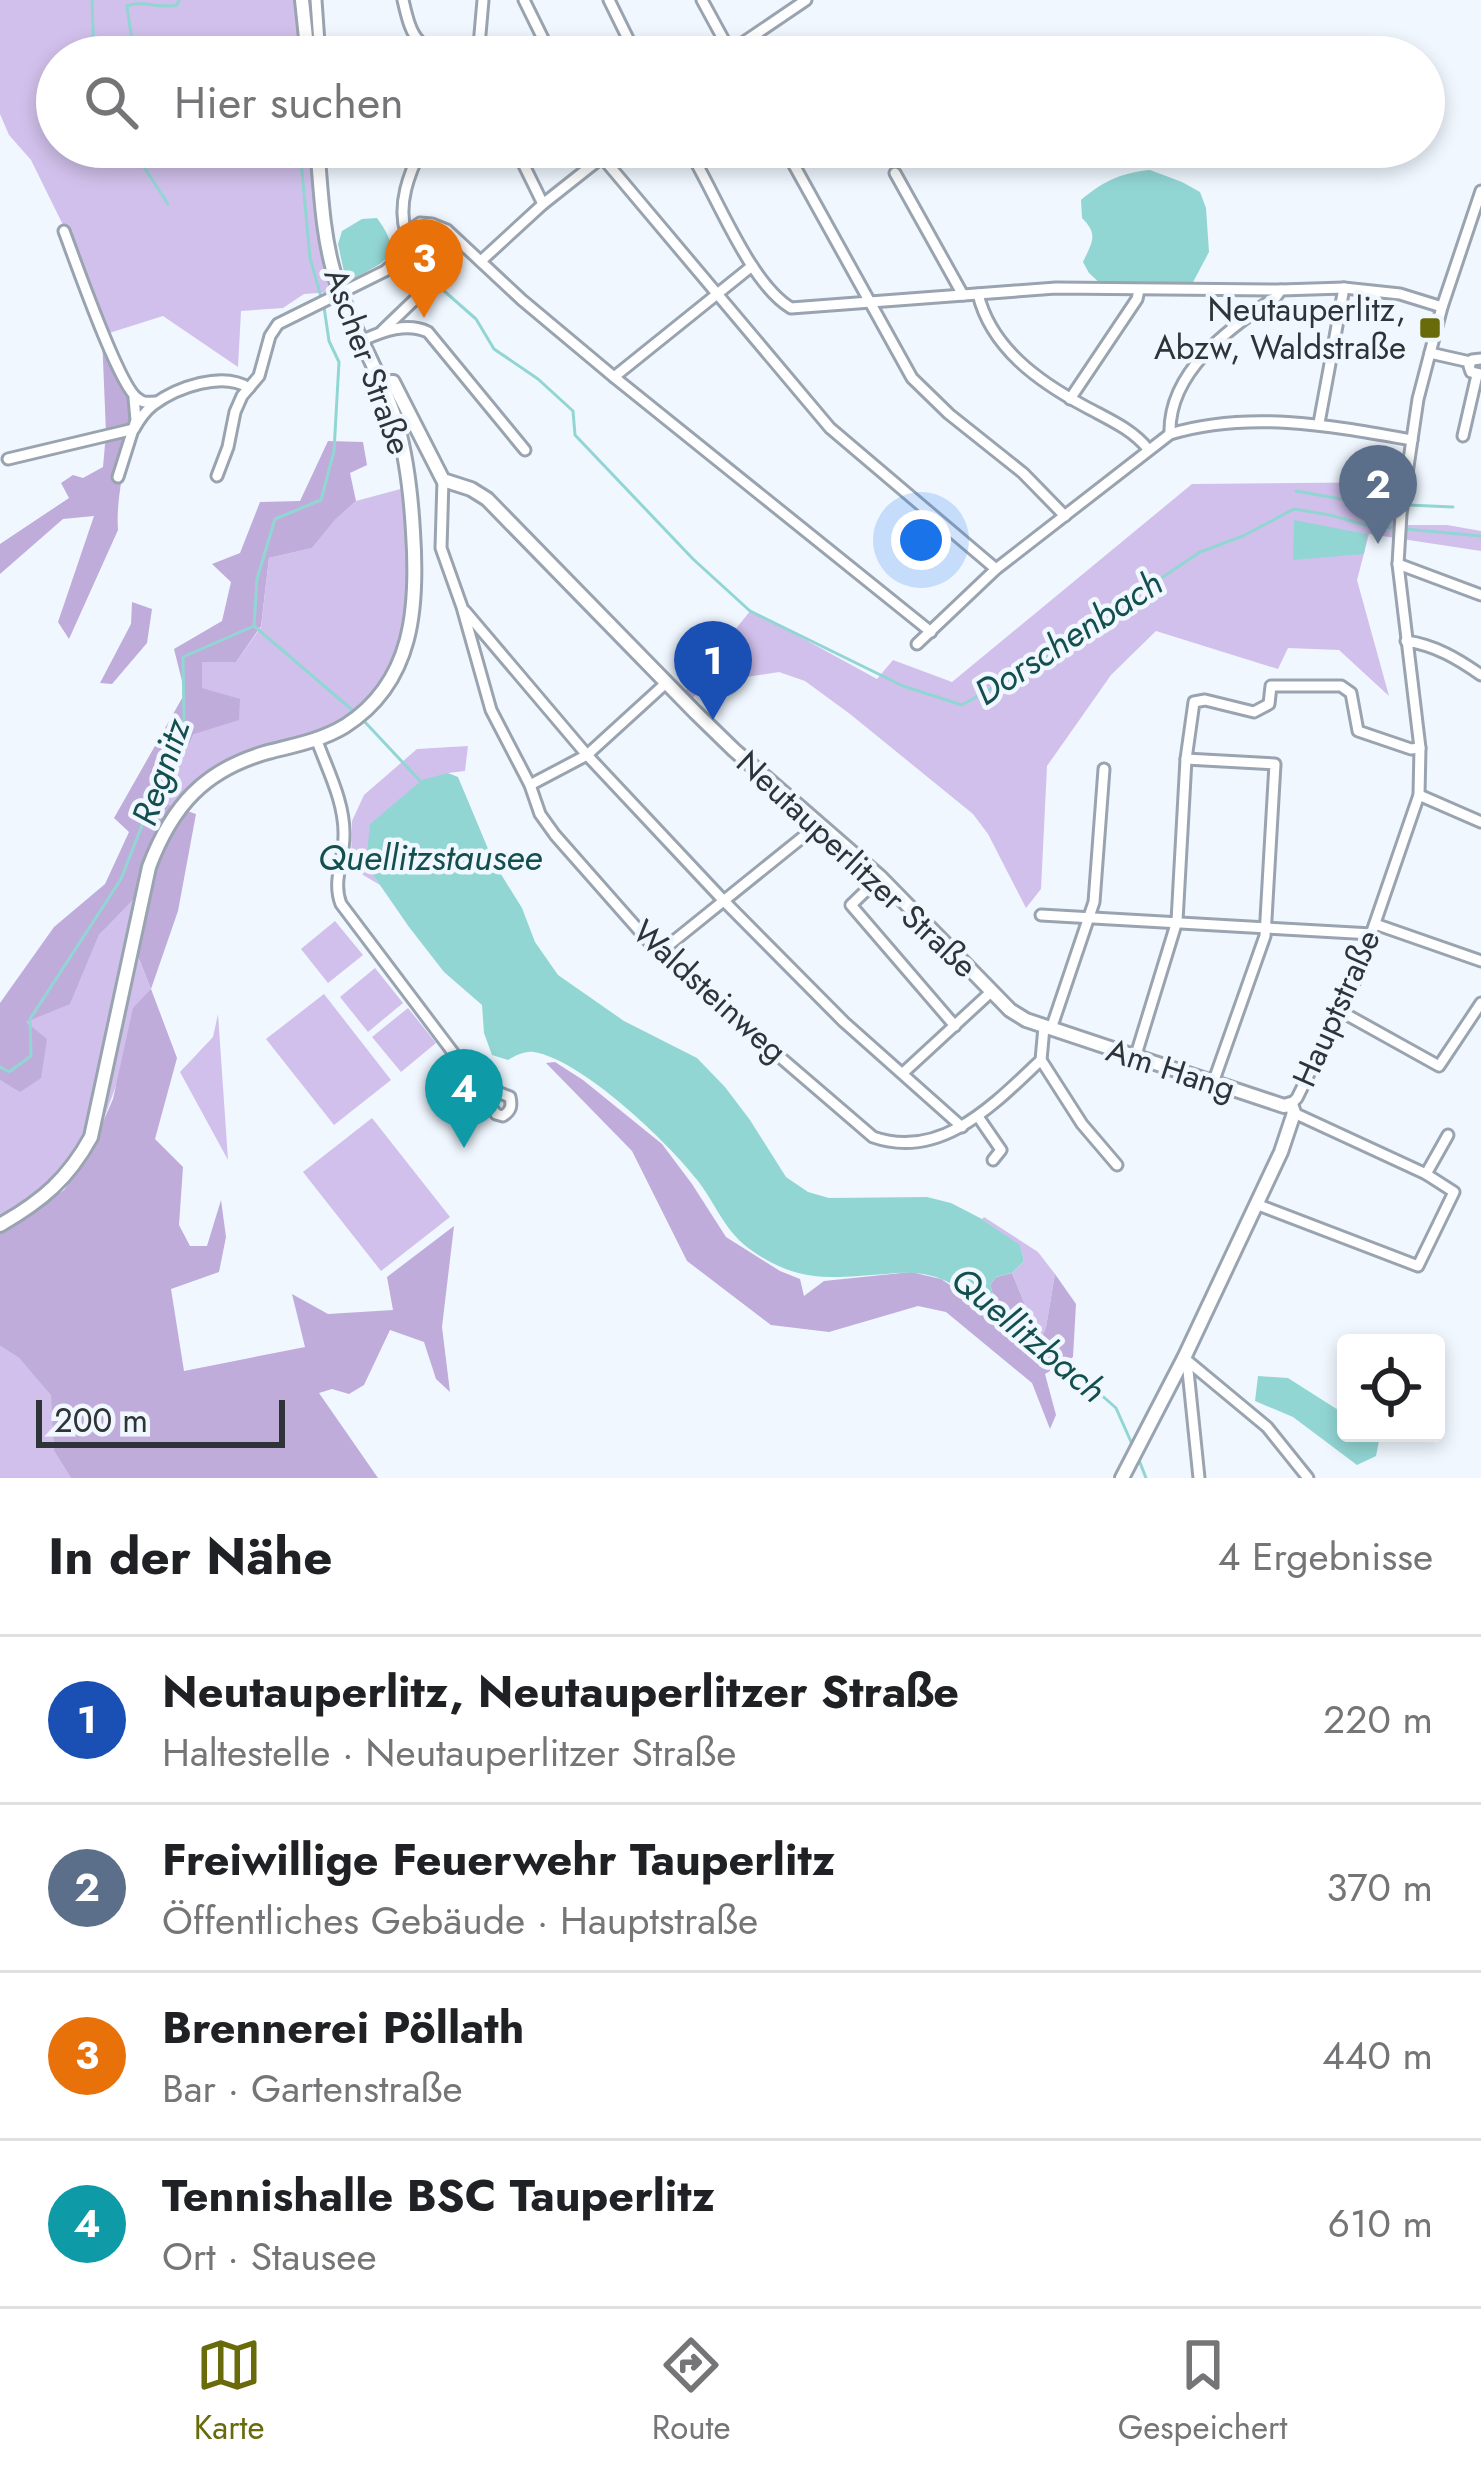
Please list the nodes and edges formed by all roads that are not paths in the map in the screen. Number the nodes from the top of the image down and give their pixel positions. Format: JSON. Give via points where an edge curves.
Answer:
{"nodes":[{"id":1,"x":302,"y":0,"type":"edge"},
{"id":2,"x":316,"y":0,"type":"edge"},
{"id":3,"x":403,"y":0,"type":"edge"},
{"id":4,"x":483,"y":0,"type":"edge"},
{"id":5,"x":524,"y":0,"type":"edge"},
{"id":6,"x":609,"y":0,"type":"edge"},
{"id":7,"x":702,"y":0,"type":"edge"},
{"id":8,"x":806,"y":0,"type":"edge"},
{"id":9,"x":306,"y":36,"type":"edge"},
{"id":10,"x":319,"y":36,"type":"edge"},
{"id":11,"x":413,"y":36,"type":"edge"},
{"id":12,"x":480,"y":36,"type":"edge"},
{"id":13,"x":542,"y":36,"type":"edge"},
{"id":14,"x":627,"y":36,"type":"edge"},
{"id":15,"x":719,"y":36,"type":"edge"},
{"id":16,"x":755,"y":36,"type":"edge"},
{"id":17,"x":319,"y":168,"type":"edge"},
{"id":18,"x":414,"y":168,"type":"edge"},
{"id":19,"x":525,"y":168,"type":"edge"},
{"id":20,"x":582,"y":168,"type":"edge"},
{"id":21,"x":613,"y":168,"type":"edge"},
{"id":22,"x":698,"y":168,"type":"edge"},
{"id":23,"x":796,"y":168,"type":"edge"},
{"id":24,"x":895,"y":173,"type":"dead end"},
{"id":25,"x":1481,"y":190,"type":"edge"},
{"id":26,"x":543,"y":204,"type":"junction"},
{"id":27,"x":64,"y":231,"type":"dead end"},
{"id":28,"x":404,"y":238,"type":"junction"},
{"id":29,"x":481,"y":262,"type":"junction"},
{"id":30,"x":752,"y":266,"type":"junction"},
{"id":31,"x":1344,"y":288,"type":"junction"},
{"id":32,"x":1139,"y":290,"type":"junction"},
{"id":33,"x":1281,"y":290,"type":"junction"},
{"id":34,"x":715,"y":293,"type":"junction"},
{"id":35,"x":978,"y":294,"type":"junction"},
{"id":36,"x":963,"y":295,"type":"junction"},
{"id":37,"x":334,"y":297,"type":"junction"},
{"id":38,"x":872,"y":304,"type":"junction"},
{"id":39,"x":1442,"y":307,"type":"junction"},
{"id":40,"x":382,"y":331,"type":"junction"},
{"id":41,"x":363,"y":340,"type":"junction"},
{"id":42,"x":1430,"y":355,"type":"junction"},
{"id":43,"x":1477,"y":364,"type":"edge"},
{"id":44,"x":614,"y":377,"type":"junction"},
{"id":45,"x":382,"y":383,"type":"junction"},
{"id":46,"x":250,"y":388,"type":"junction"},
{"id":47,"x":131,"y":393,"type":"junction"},
{"id":48,"x":1070,"y":399,"type":"junction"},
{"id":49,"x":160,"y":400,"type":"junction"},
{"id":50,"x":1319,"y":423,"type":"junction"},
{"id":51,"x":134,"y":429,"type":"junction"},
{"id":52,"x":1170,"y":434,"type":"junction"},
{"id":53,"x":1463,"y":436,"type":"dead end"},
{"id":54,"x":1412,"y":440,"type":"junction"},
{"id":55,"x":1148,"y":449,"type":"junction"},
{"id":56,"x":525,"y":450,"type":"dead end"},
{"id":57,"x":8,"y":459,"type":"dead end"},
{"id":58,"x":217,"y":476,"type":"dead end"},
{"id":59,"x":118,"y":477,"type":"dead end"},
{"id":60,"x":443,"y":480,"type":"junction"},
{"id":61,"x":1065,"y":516,"type":"junction"},
{"id":62,"x":1398,"y":564,"type":"junction"},
{"id":63,"x":996,"y":569,"type":"junction"},
{"id":64,"x":1481,"y":595,"type":"edge"},
{"id":65,"x":462,"y":607,"type":"junction"},
{"id":66,"x":931,"y":632,"type":"junction"},
{"id":67,"x":1406,"y":640,"type":"junction"},
{"id":68,"x":917,"y":644,"type":"dead end"},
{"id":69,"x":1481,"y":675,"type":"edge"},
{"id":70,"x":666,"y":682,"type":"junction"},
{"id":71,"x":316,"y":741,"type":"junction"},
{"id":72,"x":1420,"y":748,"type":"junction"},
{"id":73,"x":587,"y":755,"type":"junction"},
{"id":74,"x":1186,"y":759,"type":"junction"},
{"id":75,"x":1104,"y":769,"type":"dead end"},
{"id":76,"x":530,"y":785,"type":"junction"},
{"id":77,"x":1419,"y":795,"type":"junction"},
{"id":78,"x":1481,"y":822,"type":"edge"},
{"id":79,"x":819,"y":824,"type":"junction"},
{"id":80,"x":880,"y":877,"type":"junction"},
{"id":81,"x":723,"y":899,"type":"junction"},
{"id":82,"x":1041,"y":915,"type":"dead end"},
{"id":83,"x":1090,"y":916,"type":"junction"},
{"id":84,"x":1177,"y":921,"type":"junction"},
{"id":85,"x":1264,"y":926,"type":"junction"},
{"id":86,"x":1374,"y":929,"type":"junction"},
{"id":87,"x":658,"y":953,"type":"junction"},
{"id":88,"x":1481,"y":961,"type":"edge"},
{"id":89,"x":992,"y":991,"type":"junction"},
{"id":90,"x":1481,"y":1003,"type":"edge"},
{"id":91,"x":1340,"y":1011,"type":"junction"},
{"id":92,"x":955,"y":1026,"type":"junction"},
{"id":93,"x":1048,"y":1028,"type":"junction"},
{"id":94,"x":1135,"y":1058,"type":"junction"},
{"id":95,"x":1041,"y":1060,"type":"junction"},
{"id":96,"x":903,"y":1073,"type":"junction"},
{"id":97,"x":476,"y":1083,"type":"dead end"},
{"id":98,"x":1213,"y":1083,"type":"junction"},
{"id":99,"x":1292,"y":1108,"type":"junction"},
{"id":100,"x":979,"y":1118,"type":"junction"},
{"id":101,"x":962,"y":1127,"type":"junction"},
{"id":102,"x":1448,"y":1136,"type":"dead end"},
{"id":103,"x":993,"y":1160,"type":"dead end"},
{"id":104,"x":1117,"y":1165,"type":"dead end"},
{"id":105,"x":1426,"y":1174,"type":"junction"},
{"id":106,"x":1454,"y":1192,"type":"junction"},
{"id":107,"x":1467,"y":1202,"type":"dead end"},
{"id":108,"x":1256,"y":1204,"type":"junction"},
{"id":109,"x":0,"y":1225,"type":"edge"},
{"id":110,"x":1185,"y":1360,"type":"junction"},
{"id":111,"x":1122,"y":1478,"type":"edge"},
{"id":112,"x":1199,"y":1478,"type":"edge"},
{"id":113,"x":1308,"y":1478,"type":"edge"}],
"edges":[{"from":1,"to":9,"type":"street"},
{"from":2,"to":10,"type":"street"},
{"from":3,"to":11,"type":"street"},
{"from":4,"to":12,"type":"street"},
{"from":5,"to":13,"type":"street"},
{"from":6,"to":14,"type":"street"},
{"from":7,"to":15,"type":"street"},
{"from":8,"to":16,"type":"street"},
{"from":17,"to":37,"type":"street","name":"Ascher Straße"},
{"from":18,"to":28,"type":"street"},
{"from":19,"to":26,"type":"street"},
{"from":20,"to":26,"type":"street"},
{"from":21,"to":34,"type":"street"},
{"from":22,"to":30,"type":"street"},
{"from":23,"to":38,"type":"street"},
{"from":24,"to":36,"type":"street"},
{"from":25,"to":39,"type":"street","name":"Hauptstraße"},
{"from":26,"to":29,"type":"street"},
{"from":27,"to":47,"type":"street"},
{"from":28,"to":29,"type":"street","via":[[432,224]]},
{"from":28,"to":37,"type":"street","via":[[385,271]]},
{"from":28,"to":40,"type":"street","via":[[435,280]]},
{"from":29,"to":44,"type":"street"},
{"from":30,"to":34,"type":"street"},
{"from":30,"to":38,"type":"street","via":[[791,308]]},
{"from":31,"to":33,"type":"street"},
{"from":31,"to":39,"type":"street"},
{"from":31,"to":50,"type":"street"},
{"from":32,"to":33,"type":"street"},
{"from":32,"to":35,"type":"street"},
{"from":32,"to":48,"type":"street"},
{"from":33,"to":52,"type":"street","via":[[1190,371]]},
{"from":34,"to":44,"type":"street"},
{"from":34,"to":63,"type":"street","via":[[830,428]]},
{"from":35,"to":36,"type":"street"},
{"from":35,"to":48,"type":"street","via":[[1005,346]]},
{"from":36,"to":38,"type":"street"},
{"from":37,"to":41,"type":"street","name":"Ascher Straße"},
{"from":37,"to":46,"type":"street","via":[[278,324]]},
{"from":38,"to":61,"type":"street","via":[[927,396]]},
{"from":39,"to":42,"type":"street","name":"Hauptstraße"},
{"from":40,"to":41,"type":"street"},
{"from":40,"to":56,"type":"street","via":[[428,332]]},
{"from":41,"to":45,"type":"street","name":"Ascher Straße"},
{"from":42,"to":43,"type":"street"},
{"from":42,"to":54,"type":"street","name":"Hauptstraße"},
{"from":43,"to":53,"type":"street"},
{"from":44,"to":66,"type":"street"},
{"from":45,"to":60,"type":"street","via":[[393,382]]},
{"from":45,"to":71,"type":"street","name":"Ascher Straße","via":[[406,461],[416,600],[380,698]]},
{"from":46,"to":49,"type":"street","via":[[214,381]]},
{"from":46,"to":58,"type":"street"},
{"from":47,"to":49,"type":"street"},
{"from":47,"to":51,"type":"street"},
{"from":48,"to":55,"type":"street"},
{"from":49,"to":51,"type":"street"},
{"from":50,"to":52,"type":"street"},
{"from":50,"to":54,"type":"street"},
{"from":51,"to":57,"type":"street"},
{"from":51,"to":59,"type":"street"},
{"from":52,"to":55,"type":"street"},
{"from":54,"to":62,"type":"street","name":"Hauptstraße"},
{"from":55,"to":61,"type":"street"},
{"from":60,"to":65,"type":"street","name":"Waldsteinweg","via":[[441,548]]},
{"from":60,"to":70,"type":"street","name":"Neutauperlitzer Straße","via":[[487,499]]},
{"from":61,"to":63,"type":"street"},
{"from":62,"to":64,"type":"street"},
{"from":62,"to":67,"type":"street","name":"Hauptstraße"},
{"from":63,"to":66,"type":"street"},
{"from":65,"to":73,"type":"street"},
{"from":65,"to":76,"type":"street","name":"Waldsteinweg","via":[[491,710]]},
{"from":66,"to":68,"type":"street"},
{"from":67,"to":69,"type":"street"},
{"from":67,"to":72,"type":"street","name":"Hauptstraße"},
{"from":70,"to":73,"type":"street"},
{"from":70,"to":79,"type":"street","name":"Neutauperlitzer Straße"},
{"from":71,"to":97,"type":"street","via":[[343,820],[341,904]]},
{"from":71,"to":109,"type":"street","name":"Ascher Straße","via":[[246,759],[174,813],[149,866],[91,1137],[56,1185]]},
{"from":72,"to":74,"type":"street","via":[[1358,731],[1347,688],[1271,686],[1269,704],[1254,712],[1194,702]]},
{"from":72,"to":77,"type":"street","name":"Hauptstraße"},
{"from":73,"to":76,"type":"street"},
{"from":73,"to":81,"type":"street"},
{"from":74,"to":84,"type":"street"},
{"from":74,"to":85,"type":"street","via":[[1275,764]]},
{"from":75,"to":83,"type":"street"},
{"from":76,"to":87,"type":"street","name":"Waldsteinweg","via":[[555,836]]},
{"from":77,"to":78,"type":"street"},
{"from":77,"to":86,"type":"street","name":"Hauptstraße"},
{"from":79,"to":80,"type":"street","name":"Neutauperlitzer Straße"},
{"from":79,"to":81,"type":"street"},
{"from":80,"to":89,"type":"street","name":"Neutauperlitzer Straße"},
{"from":80,"to":92,"type":"street","via":[[851,904]]},
{"from":81,"to":87,"type":"street"},
{"from":81,"to":96,"type":"street"},
{"from":82,"to":83,"type":"street"},
{"from":83,"to":84,"type":"street"},
{"from":83,"to":93,"type":"street"},
{"from":84,"to":85,"type":"street"},
{"from":84,"to":94,"type":"street"},
{"from":85,"to":86,"type":"street"},
{"from":85,"to":98,"type":"street"},
{"from":86,"to":88,"type":"street"},
{"from":86,"to":91,"type":"street","name":"Hauptstraße"},
{"from":87,"to":101,"type":"street","name":"Waldsteinweg","via":[[873,1137],[917,1143]]},
{"from":89,"to":92,"type":"street"},
{"from":89,"to":93,"type":"street","name":"Neutauperlitzer Straße"},
{"from":90,"to":91,"type":"street","via":[[1439,1066]]},
{"from":91,"to":99,"type":"street","name":"Hauptstraße"},
{"from":92,"to":96,"type":"street"},
{"from":93,"to":94,"type":"street","name":"Am Hang"},
{"from":93,"to":95,"type":"street"},
{"from":94,"to":98,"type":"street","name":"Am Hang"},
{"from":95,"to":100,"type":"street","name":"Waldsteinweg"},
{"from":95,"to":104,"type":"street","name":"Am Hang"},
{"from":96,"to":101,"type":"street"},
{"from":98,"to":99,"type":"street","name":"Am Hang"},
{"from":99,"to":105,"type":"street"},
{"from":99,"to":108,"type":"street","name":"Hauptstraße"},
{"from":100,"to":101,"type":"street","name":"Waldsteinweg"},
{"from":100,"to":103,"type":"street","via":[[1001,1150]]},
{"from":102,"to":105,"type":"street"},
{"from":105,"to":106,"type":"street"},
{"from":106,"to":107,"type":"street"},
{"from":106,"to":108,"type":"street","via":[[1418,1266]]},
{"from":108,"to":110,"type":"street","name":"Hauptstraße"},
{"from":110,"to":111,"type":"street","name":"Hauptstraße"},
{"from":110,"to":112,"type":"street"},
{"from":110,"to":113,"type":"street","via":[[1267,1427]]}]}
